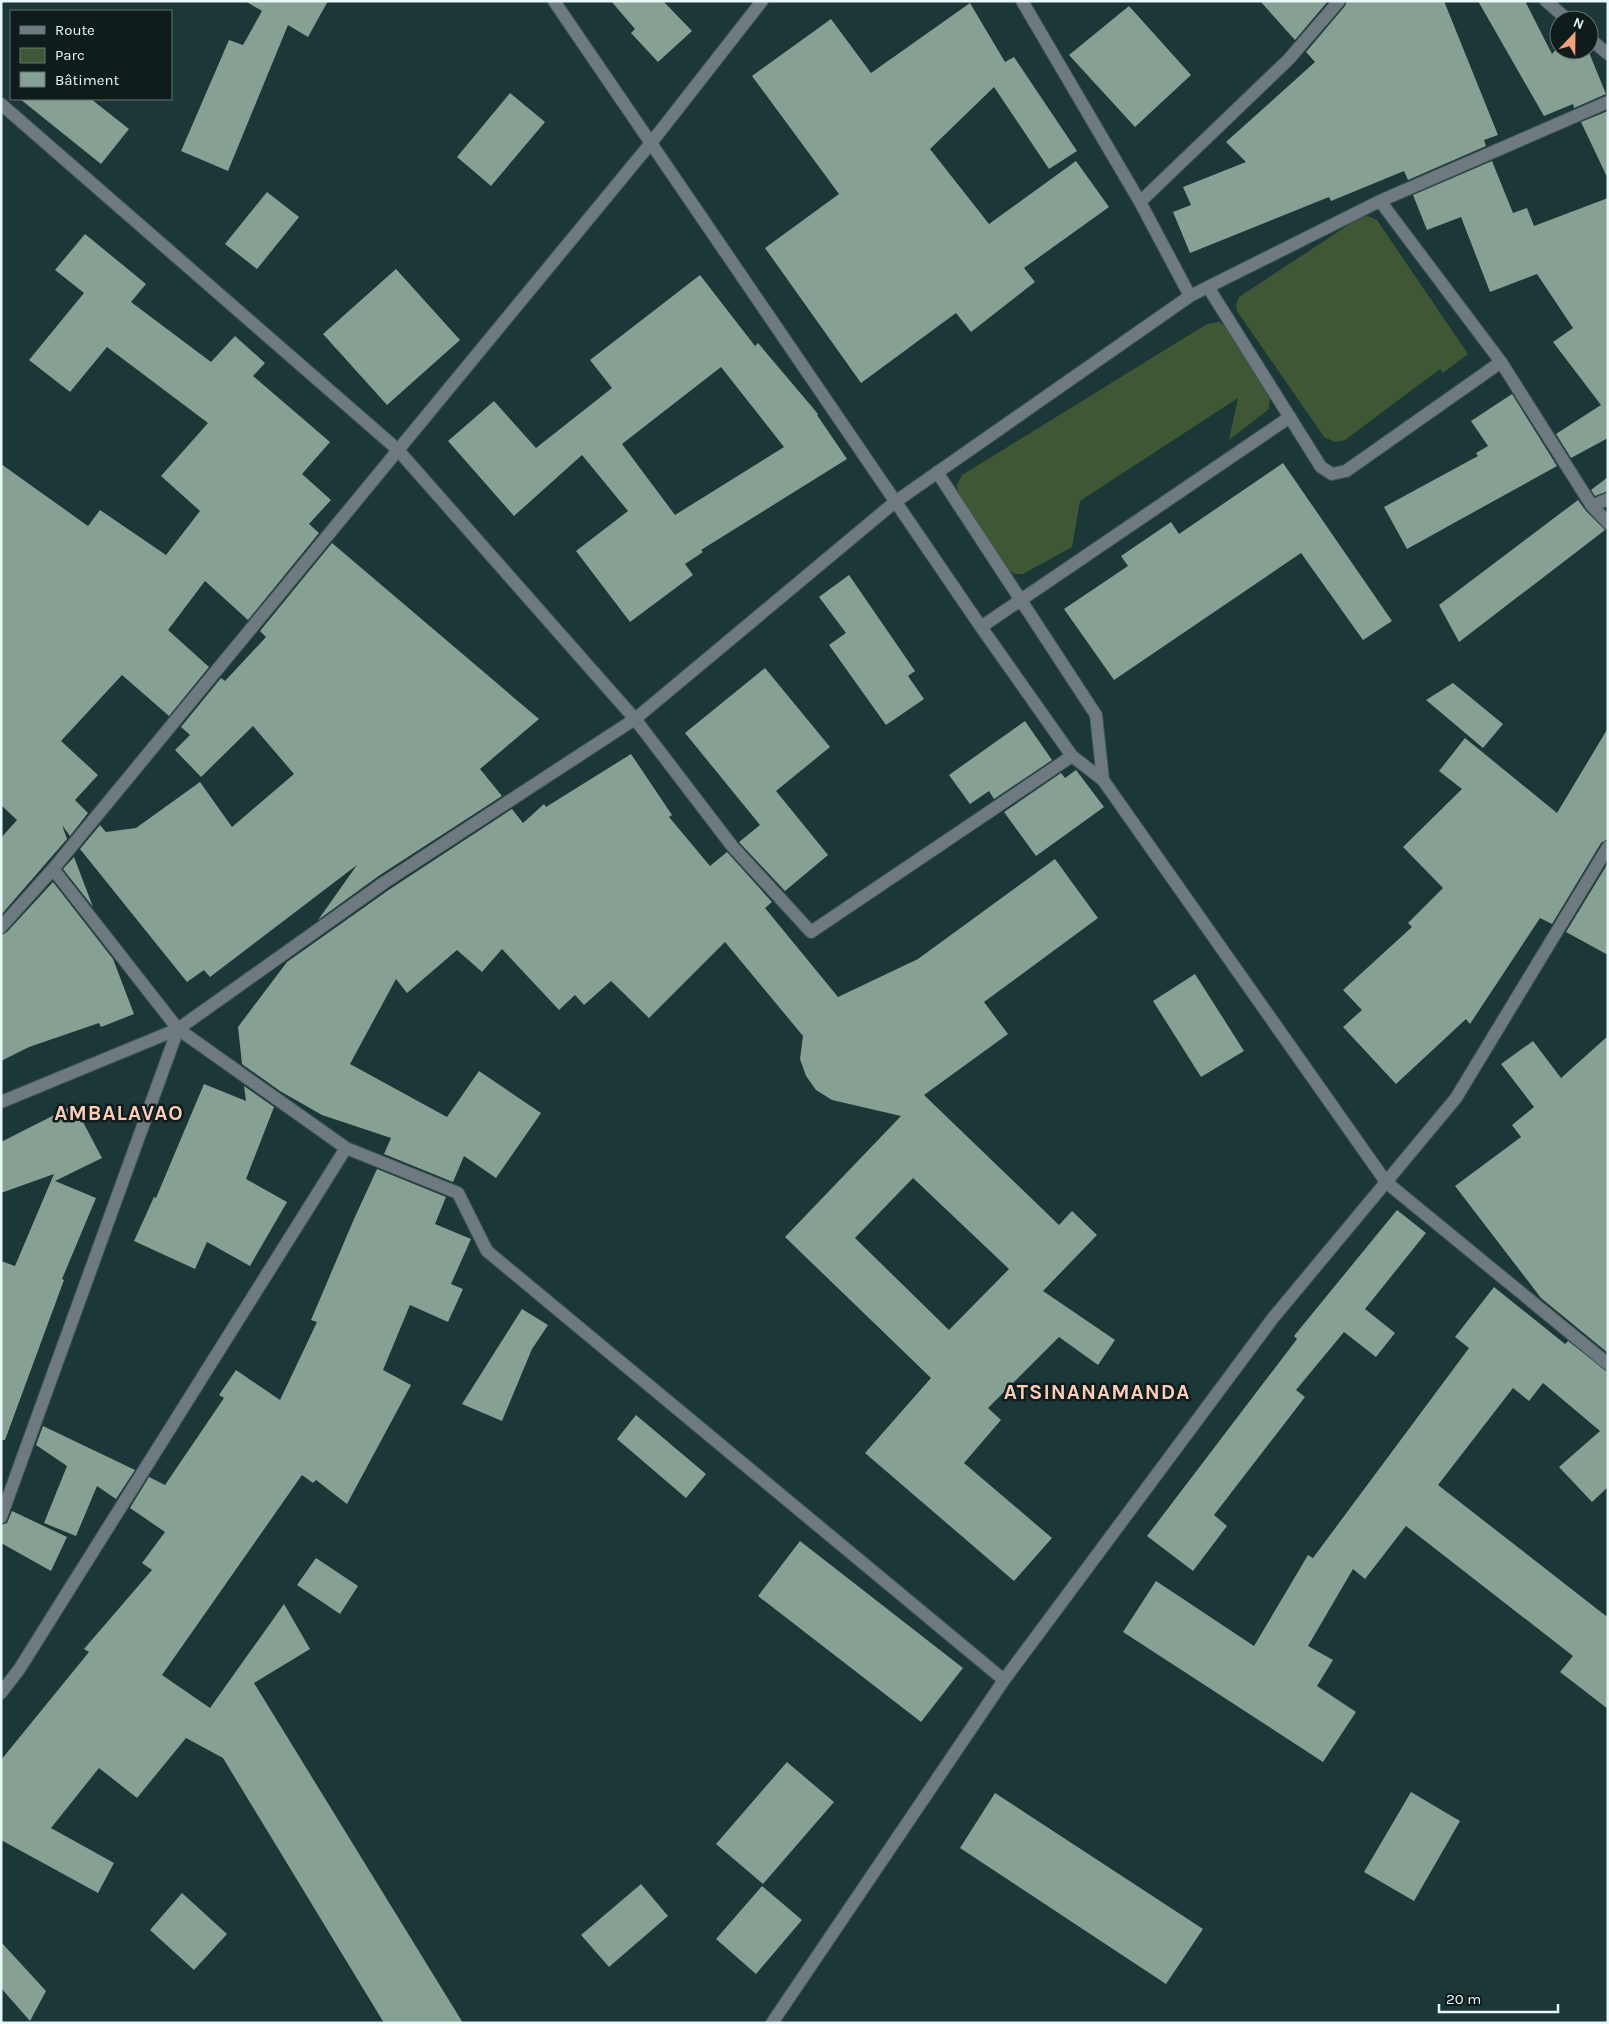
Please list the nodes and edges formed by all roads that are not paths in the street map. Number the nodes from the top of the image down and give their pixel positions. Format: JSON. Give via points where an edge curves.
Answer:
{"nodes":[{"id":1,"x":554,"y":1,"type":"edge"},
{"id":2,"x":762,"y":1,"type":"edge"},
{"id":3,"x":1022,"y":1,"type":"edge"},
{"id":4,"x":1339,"y":1,"type":"edge"},
{"id":5,"x":1546,"y":1,"type":"edge"},
{"id":6,"x":1556,"y":10,"type":"edge"},
{"id":7,"x":1608,"y":102,"type":"edge"},
{"id":8,"x":1,"y":104,"type":"edge"},
{"id":9,"x":651,"y":143,"type":"junction"},
{"id":10,"x":1380,"y":201,"type":"junction"},
{"id":11,"x":1140,"y":202,"type":"junction"},
{"id":12,"x":1208,"y":287,"type":"junction"},
{"id":13,"x":1190,"y":296,"type":"junction"},
{"id":14,"x":1501,"y":362,"type":"junction"},
{"id":15,"x":1290,"y":417,"type":"junction"},
{"id":16,"x":397,"y":449,"type":"junction"},
{"id":17,"x":937,"y":472,"type":"junction"},
{"id":18,"x":1608,"y":499,"type":"edge"},
{"id":19,"x":895,"y":502,"type":"junction"},
{"id":20,"x":1592,"y":506,"type":"junction"},
{"id":21,"x":1608,"y":523,"type":"edge"},
{"id":22,"x":1020,"y":602,"type":"junction"},
{"id":23,"x":981,"y":627,"type":"junction"},
{"id":24,"x":635,"y":719,"type":"junction"},
{"id":25,"x":1072,"y":756,"type":"junction"},
{"id":26,"x":1103,"y":780,"type":"junction"},
{"id":27,"x":1608,"y":847,"type":"edge"},
{"id":28,"x":53,"y":870,"type":"junction"},
{"id":29,"x":1,"y":927,"type":"edge"},
{"id":30,"x":178,"y":1030,"type":"junction"},
{"id":31,"x":1,"y":1102,"type":"edge"},
{"id":32,"x":346,"y":1148,"type":"junction"},
{"id":33,"x":1386,"y":1182,"type":"junction"},
{"id":34,"x":1608,"y":1364,"type":"edge"},
{"id":35,"x":1,"y":1518,"type":"edge"},
{"id":36,"x":1004,"y":1680,"type":"junction"},
{"id":37,"x":1,"y":1693,"type":"edge"},
{"id":38,"x":772,"y":2023,"type":"edge"}],
"edges":[{"from":1,"to":9,"type":"street"},
{"from":2,"to":9,"type":"street"},
{"from":3,"to":11,"type":"street"},
{"from":4,"to":11,"type":"street","via":[[1289,59]]},
{"from":5,"to":6,"type":"street"},
{"from":7,"to":10,"type":"street"},
{"from":8,"to":16,"type":"street"},
{"from":9,"to":16,"type":"street"},
{"from":9,"to":19,"type":"street"},
{"from":10,"to":12,"type":"street"},
{"from":10,"to":14,"type":"street"},
{"from":11,"to":13,"type":"street"},
{"from":12,"to":13,"type":"street"},
{"from":12,"to":15,"type":"street"},
{"from":13,"to":17,"type":"street"},
{"from":14,"to":15,"type":"street","via":[[1346,471],[1332,474],[1320,467]]},
{"from":14,"to":20,"type":"street"},
{"from":15,"to":22,"type":"street"},
{"from":16,"to":24,"type":"street"},
{"from":16,"to":28,"type":"street"},
{"from":17,"to":19,"type":"street"},
{"from":17,"to":22,"type":"street"},
{"from":18,"to":20,"type":"street"},
{"from":19,"to":23,"type":"street"},
{"from":19,"to":24,"type":"street"},
{"from":20,"to":21,"type":"street"},
{"from":22,"to":23,"type":"street"},
{"from":22,"to":26,"type":"street","via":[[1096,715]]},
{"from":23,"to":25,"type":"street"},
{"from":24,"to":25,"type":"street","via":[[732,846],[810,932]]},
{"from":24,"to":30,"type":"street","via":[[385,882]]},
{"from":25,"to":26,"type":"street"},
{"from":26,"to":33,"type":"street"},
{"from":27,"to":33,"type":"street","via":[[1456,1098]]},
{"from":28,"to":29,"type":"street"},
{"from":28,"to":30,"type":"street"},
{"from":30,"to":31,"type":"street"},
{"from":30,"to":32,"type":"street"},
{"from":30,"to":35,"type":"street"},
{"from":32,"to":36,"type":"street","via":[[458,1193],[487,1251]]},
{"from":32,"to":37,"type":"street","via":[[20,1668]]},
{"from":33,"to":34,"type":"street"},
{"from":33,"to":36,"type":"street","via":[[1273,1318]]},
{"from":36,"to":38,"type":"street"}]}
